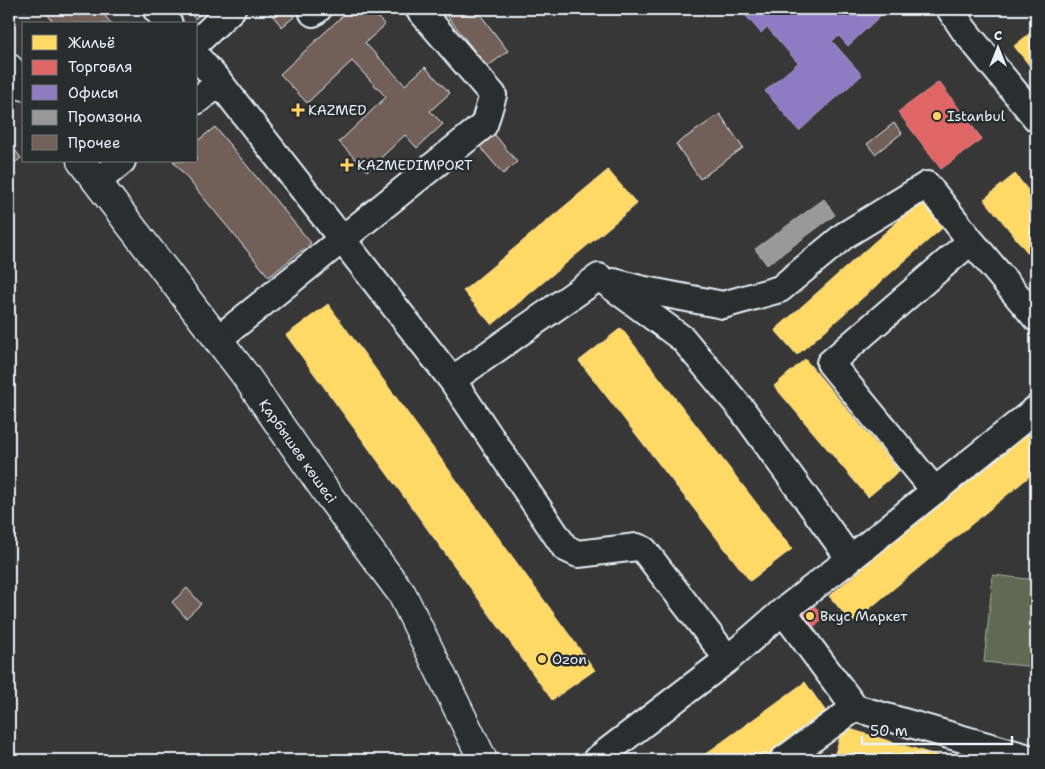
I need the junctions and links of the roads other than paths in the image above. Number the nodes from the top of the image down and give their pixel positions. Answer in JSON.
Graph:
{"nodes":[{"id":1,"x":156,"y":9,"type":"edge"},
{"id":2,"x":232,"y":9,"type":"edge"},
{"id":3,"x":419,"y":9,"type":"edge"},
{"id":4,"x":950,"y":9,"type":"edge"},
{"id":5,"x":167,"y":22,"type":"edge"},
{"id":6,"x":198,"y":41,"type":"edge"},
{"id":7,"x":198,"y":58,"type":"edge"},
{"id":8,"x":9,"y":68,"type":"edge"},
{"id":9,"x":220,"y":83,"type":"junction"},
{"id":10,"x":22,"y":84,"type":"edge"},
{"id":11,"x":198,"y":100,"type":"edge"},
{"id":12,"x":1036,"y":118,"type":"edge"},
{"id":13,"x":119,"y":162,"type":"edge"},
{"id":14,"x":89,"y":172,"type":"edge"},
{"id":15,"x":341,"y":239,"type":"junction"},
{"id":16,"x":971,"y":241,"type":"junction"},
{"id":17,"x":599,"y":277,"type":"junction"},
{"id":18,"x":1036,"y":318,"type":"edge"},
{"id":19,"x":217,"y":340,"type":"junction"},
{"id":20,"x":452,"y":380,"type":"junction"},
{"id":21,"x":1036,"y":409,"type":"edge"},
{"id":22,"x":935,"y":491,"type":"junction"},
{"id":23,"x":850,"y":559,"type":"junction"},
{"id":24,"x":784,"y":611,"type":"junction"},
{"id":25,"x":728,"y":660,"type":"junction"},
{"id":26,"x":855,"y":708,"type":"junction"},
{"id":27,"x":612,"y":755,"type":"edge"},
{"id":28,"x":483,"y":760,"type":"edge"},
{"id":29,"x":783,"y":760,"type":"edge"},
{"id":30,"x":1036,"y":760,"type":"edge"}],
"edges":[{"from":1,"to":5,"type":"street"},
{"from":2,"to":6,"type":"street"},
{"from":3,"to":15,"type":"street"},
{"from":4,"to":12,"type":"street"},
{"from":7,"to":9,"type":"street"},
{"from":8,"to":10,"type":"main road"},
{"from":9,"to":11,"type":"street"},
{"from":9,"to":15,"type":"street"},
{"from":13,"to":14,"type":"street"},
{"from":14,"to":19,"type":"main road","name":"Қарбышев көшесі"},
{"from":15,"to":19,"type":"street"},
{"from":15,"to":20,"type":"street"},
{"from":16,"to":17,"type":"street"},
{"from":16,"to":18,"type":"street"},
{"from":16,"to":22,"type":"street"},
{"from":17,"to":20,"type":"street"},
{"from":17,"to":23,"type":"street"},
{"from":19,"to":28,"type":"main road","name":"Қарбышев көшесі"},
{"from":20,"to":25,"type":"street"},
{"from":21,"to":22,"type":"street"},
{"from":22,"to":23,"type":"street"},
{"from":23,"to":24,"type":"street"},
{"from":24,"to":25,"type":"street"},
{"from":24,"to":26,"type":"street"},
{"from":25,"to":27,"type":"street"},
{"from":26,"to":29,"type":"street"},
{"from":26,"to":30,"type":"street"}]}
